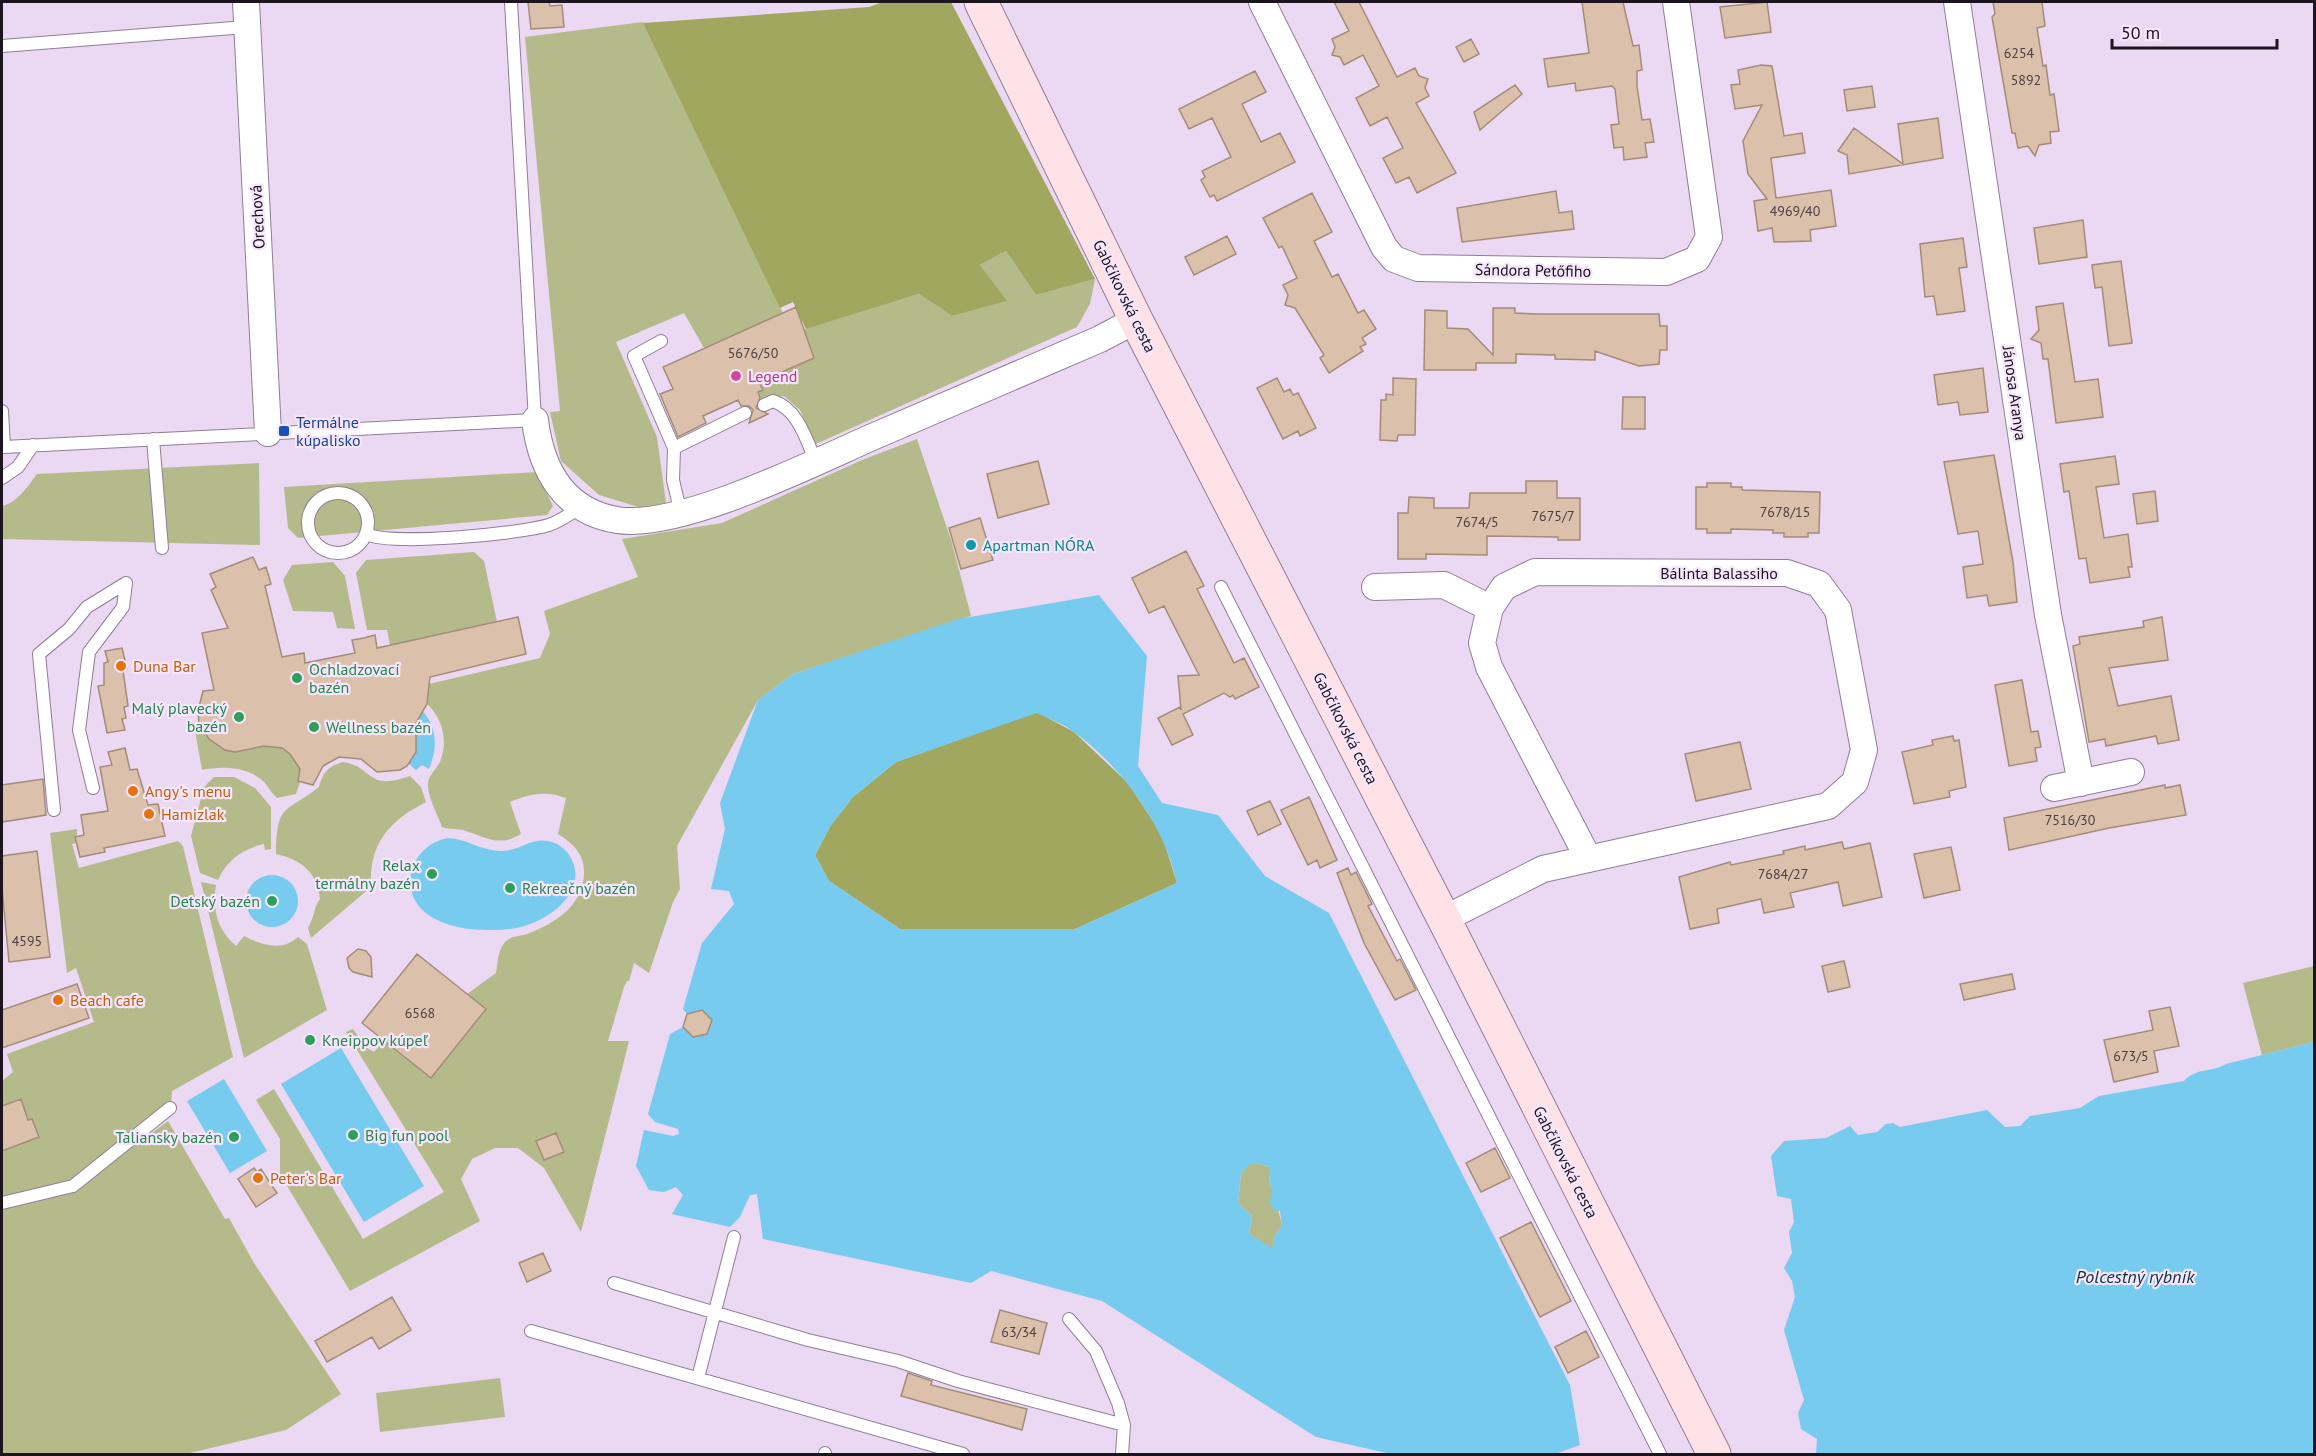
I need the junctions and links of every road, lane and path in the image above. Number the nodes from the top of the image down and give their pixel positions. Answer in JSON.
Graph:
{"nodes":[{"id":1,"x":511,"y":2,"type":"edge"},
{"id":2,"x":981,"y":2,"type":"edge"},
{"id":3,"x":1262,"y":2,"type":"edge"},
{"id":4,"x":1676,"y":2,"type":"edge"},
{"id":5,"x":1957,"y":2,"type":"edge"},
{"id":6,"x":246,"y":14,"type":"edge"},
{"id":7,"x":2,"y":46,"type":"edge"},
{"id":8,"x":1136,"y":320,"type":"junction"},
{"id":9,"x":661,"y":341,"type":"dead end"},
{"id":10,"x":764,"y":405,"type":"dead end"},
{"id":11,"x":2,"y":411,"type":"edge"},
{"id":12,"x":745,"y":413,"type":"dead end"},
{"id":13,"x":535,"y":420,"type":"junction"},
{"id":14,"x":268,"y":433,"type":"junction"},
{"id":15,"x":153,"y":439,"type":"junction"},
{"id":16,"x":33,"y":445,"type":"junction"},
{"id":17,"x":674,"y":448,"type":"junction"},
{"id":18,"x":816,"y":462,"type":"junction"},
{"id":19,"x":2,"y":478,"type":"edge"},
{"id":20,"x":581,"y":507,"type":"junction"},
{"id":21,"x":681,"y":514,"type":"junction"},
{"id":22,"x":366,"y":534,"type":"junction"},
{"id":23,"x":162,"y":548,"type":"dead end"},
{"id":24,"x":1221,"y":587,"type":"dead end"},
{"id":25,"x":1375,"y":587,"type":"dead end"},
{"id":26,"x":1490,"y":608,"type":"junction"},
{"id":27,"x":2131,"y":772,"type":"dead end"},
{"id":28,"x":2081,"y":783,"type":"junction"},
{"id":29,"x":93,"y":788,"type":"dead end"},
{"id":30,"x":2054,"y":789,"type":"dead end"},
{"id":31,"x":54,"y":810,"type":"dead end"},
{"id":32,"x":1588,"y":858,"type":"junction"},
{"id":33,"x":1444,"y":918,"type":"junction"},
{"id":34,"x":170,"y":1108,"type":"dead end"},
{"id":35,"x":2,"y":1203,"type":"edge"},
{"id":36,"x":734,"y":1237,"type":"dead end"},
{"id":37,"x":614,"y":1283,"type":"dead end"},
{"id":38,"x":715,"y":1312,"type":"junction"},
{"id":39,"x":1069,"y":1319,"type":"dead end"},
{"id":40,"x":531,"y":1331,"type":"dead end"},
{"id":41,"x":698,"y":1378,"type":"junction"},
{"id":42,"x":1124,"y":1425,"type":"junction"},
{"id":43,"x":963,"y":1455,"type":"edge"},
{"id":44,"x":1122,"y":1455,"type":"edge"},
{"id":45,"x":1660,"y":1455,"type":"edge"},
{"id":46,"x":1714,"y":1455,"type":"edge"}],
"edges":[{"from":1,"to":13,"type":"lane"},
{"from":2,"to":8,"type":"main road","name":"Gabčíkovská cesta"},
{"from":3,"to":4,"type":"street","name":"Sándora Petőfiho"},
{"from":5,"to":28,"type":"street","name":"Jánosa Aranya"},
{"from":6,"to":7,"type":"lane"},
{"from":6,"to":14,"type":"street","name":"Orechová"},
{"from":8,"to":18,"type":"street"},
{"from":8,"to":33,"type":"main road","name":"Gabčíkovská cesta"},
{"from":9,"to":17,"type":"lane"},
{"from":10,"to":18,"type":"lane"},
{"from":11,"to":16,"type":"lane"},
{"from":12,"to":17,"type":"lane"},
{"from":13,"to":14,"type":"lane"},
{"from":13,"to":20,"type":"street"},
{"from":14,"to":15,"type":"lane"},
{"from":15,"to":16,"type":"lane"},
{"from":15,"to":23,"type":"lane"},
{"from":16,"to":19,"type":"lane"},
{"from":17,"to":21,"type":"lane"},
{"from":18,"to":21,"type":"street"},
{"from":20,"to":21,"type":"street"},
{"from":20,"to":22,"type":"lane"},
{"from":22,"to":22,"type":"lane"},
{"from":24,"to":45,"type":"lane"},
{"from":25,"to":26,"type":"street"},
{"from":26,"to":32,"type":"street","name":"Bálinta Balassiho"},
{"from":26,"to":32,"type":"street","name":"Bálinta Balassiho"},
{"from":27,"to":28,"type":"street"},
{"from":28,"to":30,"type":"street"},
{"from":29,"to":31,"type":"lane"},
{"from":32,"to":33,"type":"street","name":"Bálinta Balassiho"},
{"from":33,"to":46,"type":"main road","name":"Gabčíkovská cesta"},
{"from":34,"to":35,"type":"lane"},
{"from":36,"to":38,"type":"lane"},
{"from":37,"to":38,"type":"lane"},
{"from":38,"to":41,"type":"lane"},
{"from":38,"to":42,"type":"lane"},
{"from":39,"to":42,"type":"lane"},
{"from":40,"to":41,"type":"lane"},
{"from":41,"to":43,"type":"lane"},
{"from":42,"to":44,"type":"lane"}]}
